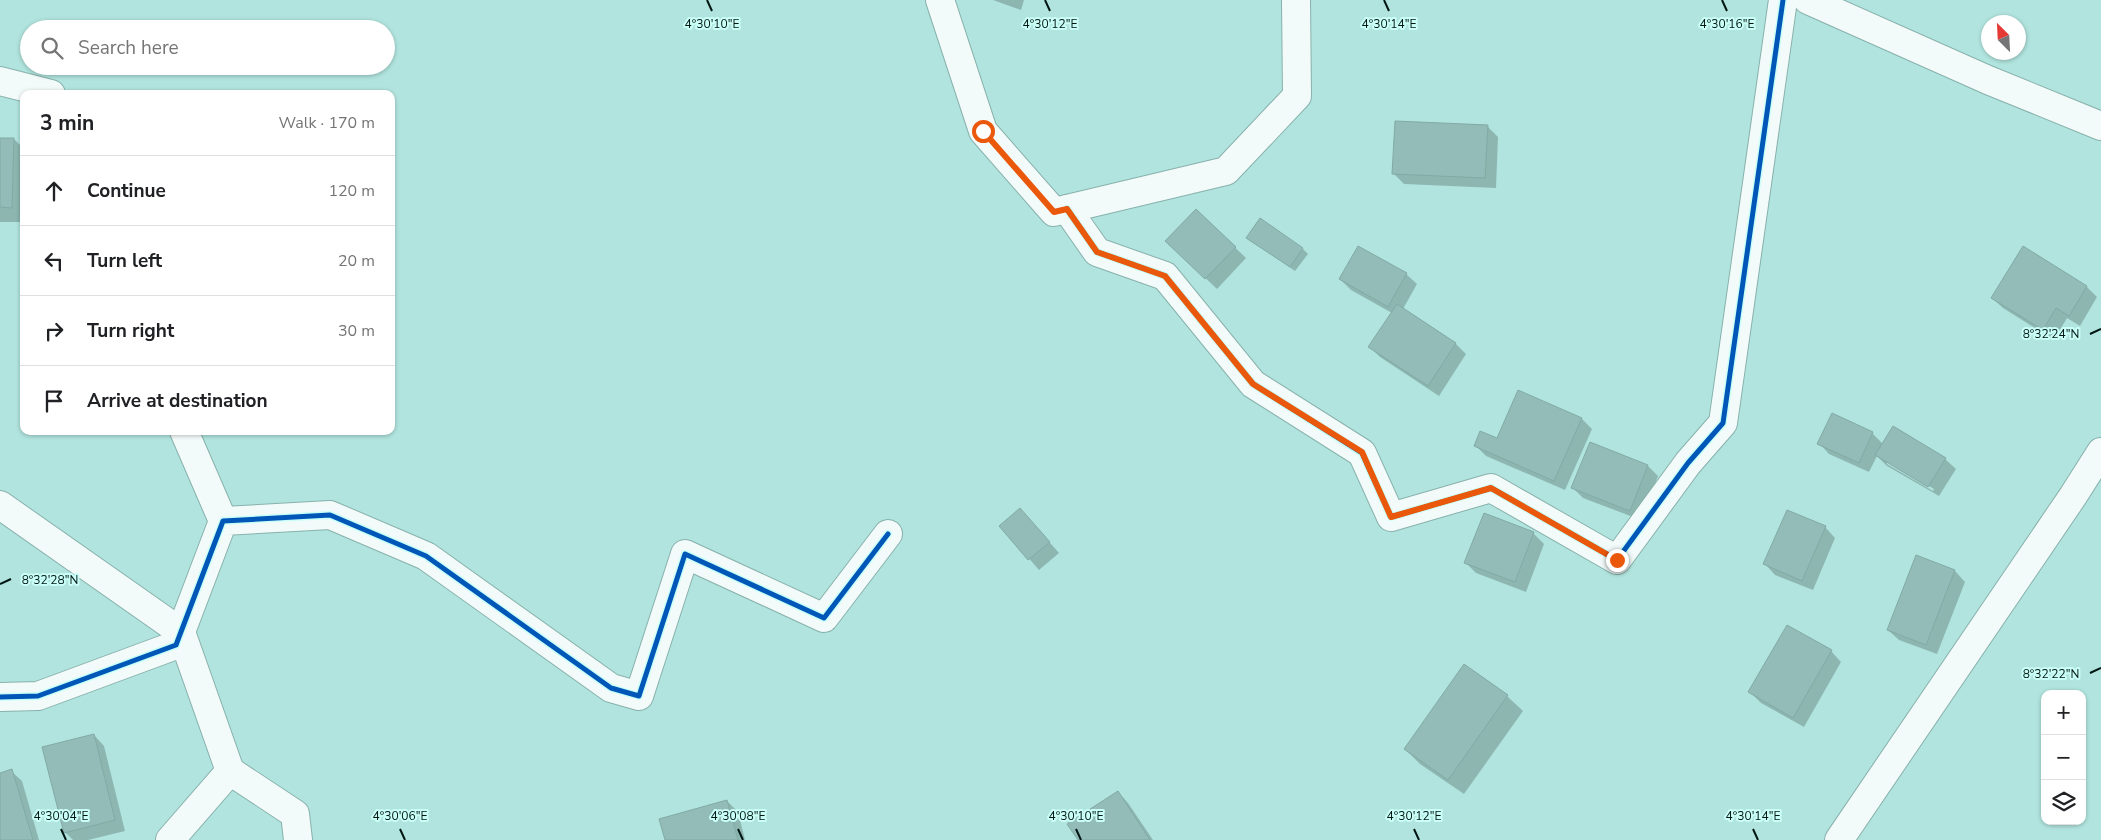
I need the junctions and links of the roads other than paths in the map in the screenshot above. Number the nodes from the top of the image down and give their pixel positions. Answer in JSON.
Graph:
{"nodes":[{"id":1,"x":940,"y":0,"type":"edge"},
{"id":2,"x":1296,"y":0,"type":"edge"},
{"id":3,"x":1783,"y":0,"type":"edge"},
{"id":4,"x":1808,"y":0,"type":"edge"},
{"id":5,"x":0,"y":80,"type":"edge"},
{"id":6,"x":36,"y":90,"type":"edge"},
{"id":7,"x":2101,"y":126,"type":"edge"},
{"id":8,"x":1067,"y":209,"type":"junction"},
{"id":9,"x":186,"y":435,"type":"edge"},
{"id":10,"x":2101,"y":452,"type":"edge"},
{"id":11,"x":0,"y":505,"type":"edge"},
{"id":12,"x":223,"y":521,"type":"junction"},
{"id":13,"x":888,"y":534,"type":"dead end"},
{"id":14,"x":181,"y":632,"type":"junction"},
{"id":15,"x":0,"y":697,"type":"edge"},
{"id":16,"x":230,"y":771,"type":"junction"},
{"id":17,"x":170,"y":840,"type":"edge"},
{"id":18,"x":298,"y":840,"type":"edge"},
{"id":19,"x":1839,"y":840,"type":"edge"}],
"edges":[{"from":1,"to":8,"type":"street"},
{"from":2,"to":8,"type":"street"},
{"from":3,"to":8,"type":"street"},
{"from":4,"to":7,"type":"street"},
{"from":5,"to":6,"type":"street"},
{"from":9,"to":12,"type":"street"},
{"from":10,"to":19,"type":"street"},
{"from":11,"to":14,"type":"street"},
{"from":12,"to":13,"type":"street"},
{"from":12,"to":14,"type":"street"},
{"from":14,"to":15,"type":"street"},
{"from":14,"to":16,"type":"street"},
{"from":16,"to":17,"type":"street"},
{"from":16,"to":18,"type":"street"}]}
